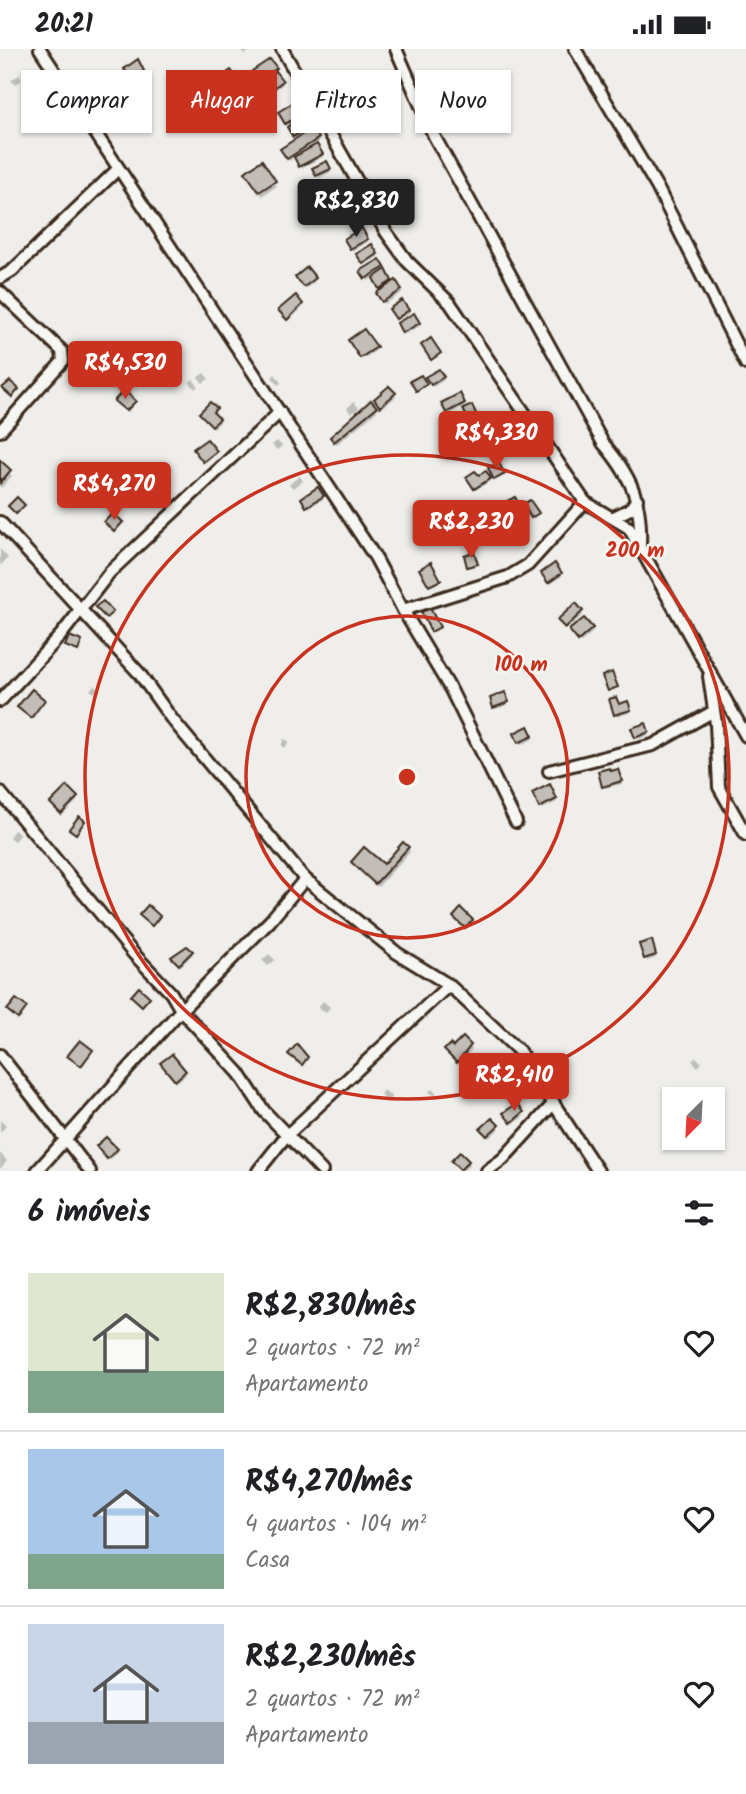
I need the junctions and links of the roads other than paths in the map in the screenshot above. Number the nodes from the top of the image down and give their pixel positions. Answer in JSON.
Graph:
{"nodes":[{"id":1,"x":40,"y":49,"type":"edge"},
{"id":2,"x":282,"y":49,"type":"edge"},
{"id":3,"x":396,"y":49,"type":"edge"},
{"id":4,"x":575,"y":49,"type":"edge"},
{"id":5,"x":118,"y":169,"type":"junction"},
{"id":6,"x":0,"y":278,"type":"edge"},
{"id":7,"x":0,"y":292,"type":"edge"},
{"id":8,"x":746,"y":364,"type":"edge"},
{"id":9,"x":280,"y":412,"type":"junction"},
{"id":10,"x":0,"y":431,"type":"edge"},
{"id":11,"x":637,"y":499,"type":"junction"},
{"id":12,"x":585,"y":502,"type":"junction"},
{"id":13,"x":614,"y":517,"type":"junction"},
{"id":14,"x":0,"y":522,"type":"edge"},
{"id":15,"x":640,"y":545,"type":"junction"},
{"id":16,"x":81,"y":607,"type":"junction"},
{"id":17,"x":403,"y":610,"type":"junction"},
{"id":18,"x":708,"y":670,"type":"junction"},
{"id":19,"x":0,"y":701,"type":"edge"},
{"id":20,"x":714,"y":711,"type":"junction"},
{"id":21,"x":746,"y":736,"type":"edge"},
{"id":22,"x":549,"y":771,"type":"dead end"},
{"id":23,"x":0,"y":792,"type":"edge"},
{"id":24,"x":516,"y":822,"type":"dead end"},
{"id":25,"x":746,"y":835,"type":"edge"},
{"id":26,"x":305,"y":879,"type":"junction"},
{"id":27,"x":449,"y":985,"type":"junction"},
{"id":28,"x":181,"y":1010,"type":"junction"},
{"id":29,"x":0,"y":1055,"type":"edge"},
{"id":30,"x":554,"y":1103,"type":"junction"},
{"id":31,"x":286,"y":1136,"type":"junction"},
{"id":32,"x":65,"y":1141,"type":"junction"},
{"id":33,"x":37,"y":1171,"type":"edge"},
{"id":34,"x":90,"y":1171,"type":"edge"},
{"id":35,"x":258,"y":1171,"type":"edge"},
{"id":36,"x":322,"y":1171,"type":"edge"},
{"id":37,"x":487,"y":1171,"type":"edge"},
{"id":38,"x":598,"y":1171,"type":"edge"}],
"edges":[{"from":1,"to":5,"type":"street"},
{"from":2,"to":12,"type":"street"},
{"from":3,"to":11,"type":"street"},
{"from":4,"to":8,"type":"street"},
{"from":5,"to":6,"type":"street"},
{"from":5,"to":9,"type":"street"},
{"from":7,"to":10,"type":"street"},
{"from":9,"to":16,"type":"street"},
{"from":9,"to":17,"type":"street"},
{"from":11,"to":13,"type":"street"},
{"from":11,"to":15,"type":"street"},
{"from":12,"to":13,"type":"street"},
{"from":12,"to":17,"type":"street"},
{"from":13,"to":15,"type":"street"},
{"from":14,"to":16,"type":"street"},
{"from":15,"to":18,"type":"street"},
{"from":16,"to":19,"type":"street"},
{"from":16,"to":26,"type":"street"},
{"from":17,"to":24,"type":"street"},
{"from":18,"to":20,"type":"street"},
{"from":18,"to":21,"type":"street"},
{"from":20,"to":22,"type":"street"},
{"from":20,"to":25,"type":"street"},
{"from":23,"to":28,"type":"street"},
{"from":26,"to":27,"type":"street"},
{"from":26,"to":28,"type":"street"},
{"from":27,"to":30,"type":"street"},
{"from":27,"to":31,"type":"street"},
{"from":28,"to":31,"type":"street"},
{"from":28,"to":32,"type":"street"},
{"from":29,"to":32,"type":"street"},
{"from":30,"to":37,"type":"street"},
{"from":30,"to":38,"type":"street"},
{"from":31,"to":35,"type":"street"},
{"from":31,"to":36,"type":"street"},
{"from":32,"to":33,"type":"street"},
{"from":32,"to":34,"type":"street"}]}
